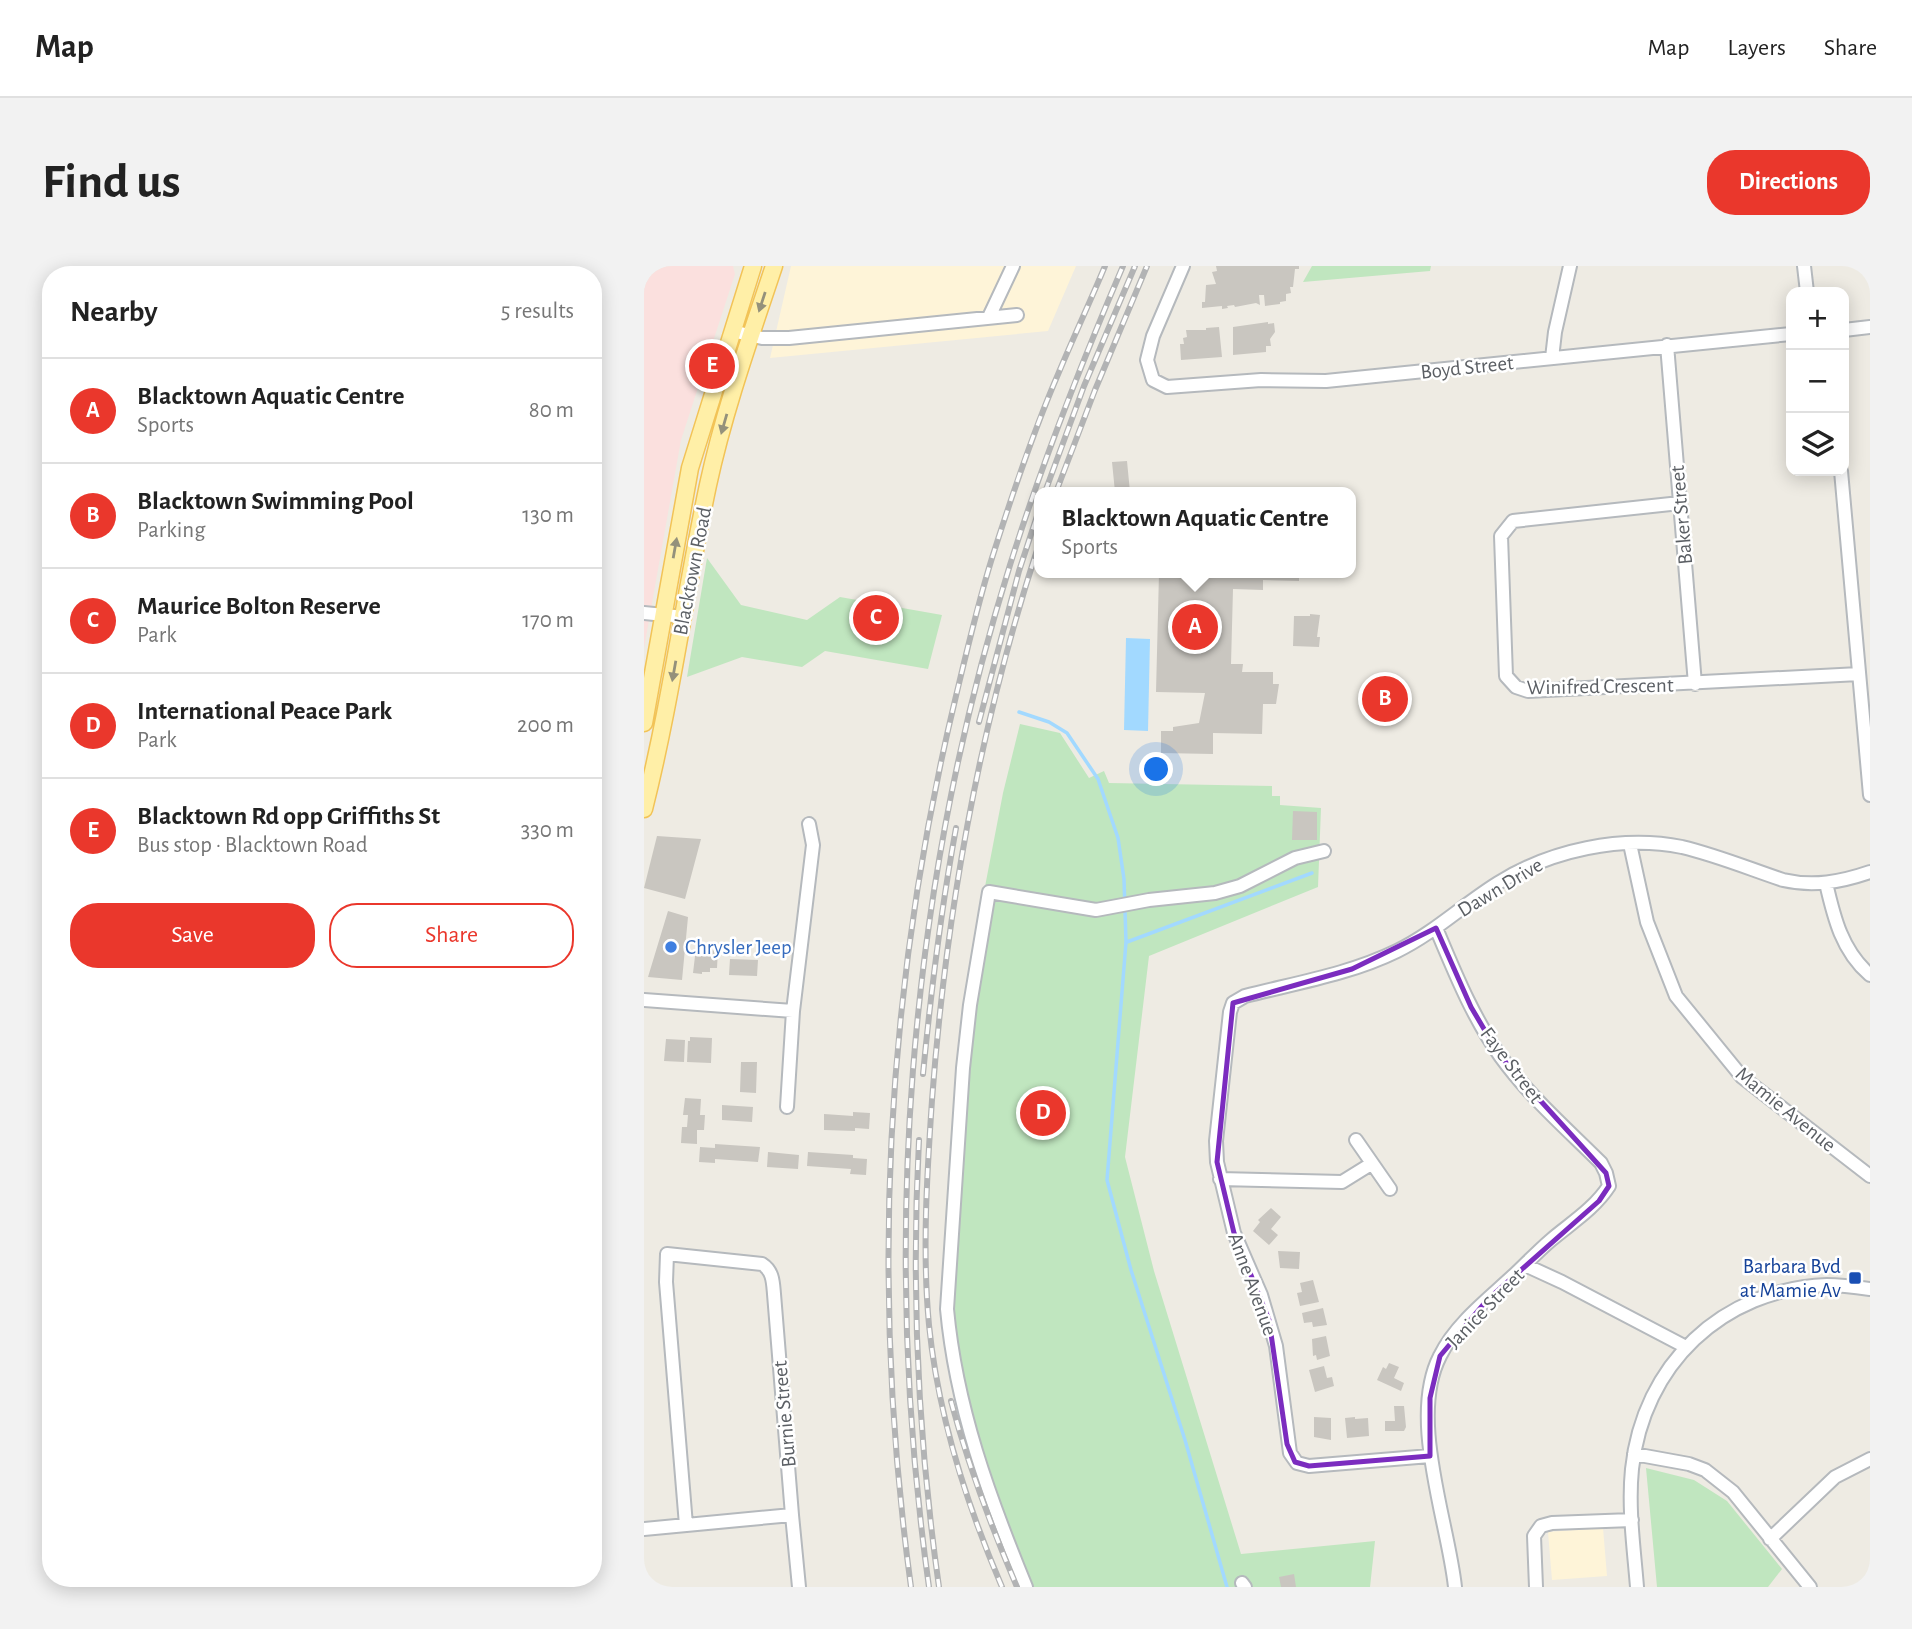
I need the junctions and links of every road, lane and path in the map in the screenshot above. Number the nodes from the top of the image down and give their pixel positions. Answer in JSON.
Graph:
{"nodes":[{"id":1,"x":753,"y":266,"type":"edge"},
{"id":2,"x":774,"y":266,"type":"edge"},
{"id":3,"x":1013,"y":266,"type":"edge"},
{"id":4,"x":1183,"y":266,"type":"edge"},
{"id":5,"x":1570,"y":266,"type":"edge"},
{"id":6,"x":1804,"y":266,"type":"edge"},
{"id":7,"x":1806,"y":287,"type":"edge"},
{"id":8,"x":1017,"y":315,"type":"dead end"},
{"id":9,"x":989,"y":317,"type":"junction"},
{"id":10,"x":1870,"y":327,"type":"edge"},
{"id":11,"x":1849,"y":329,"type":"edge"},
{"id":12,"x":732,"y":331,"type":"junction"},
{"id":13,"x":1786,"y":334,"type":"edge"},
{"id":14,"x":752,"y":336,"type":"junction"},
{"id":15,"x":1667,"y":345,"type":"junction"},
{"id":16,"x":1552,"y":358,"type":"junction"},
{"id":17,"x":1841,"y":476,"type":"edge"},
{"id":18,"x":1680,"y":503,"type":"junction"},
{"id":19,"x":644,"y":613,"type":"edge"},
{"id":20,"x":663,"y":615,"type":"junction"},
{"id":21,"x":684,"y":617,"type":"junction"},
{"id":22,"x":1858,"y":674,"type":"junction"},
{"id":23,"x":1695,"y":684,"type":"junction"},
{"id":24,"x":644,"y":723,"type":"edge"},
{"id":25,"x":1870,"y":795,"type":"edge"},
{"id":26,"x":644,"y":809,"type":"edge"},
{"id":27,"x":809,"y":824,"type":"dead end"},
{"id":28,"x":1630,"y":844,"type":"junction"},
{"id":29,"x":1324,"y":851,"type":"dead end"},
{"id":30,"x":1870,"y":872,"type":"edge"},
{"id":31,"x":1826,"y":883,"type":"junction"},
{"id":32,"x":1436,"y":928,"type":"junction"},
{"id":33,"x":1870,"y":975,"type":"edge"},
{"id":34,"x":644,"y":1000,"type":"edge"},
{"id":35,"x":793,"y":1011,"type":"junction"},
{"id":36,"x":1230,"y":1012,"type":"joint"},
{"id":37,"x":787,"y":1107,"type":"dead end"},
{"id":38,"x":1356,"y":1140,"type":"dead end"},
{"id":39,"x":1371,"y":1164,"type":"junction"},
{"id":40,"x":1870,"y":1176,"type":"edge"},
{"id":41,"x":1220,"y":1179,"type":"junction"},
{"id":42,"x":1609,"y":1186,"type":"joint"},
{"id":43,"x":1390,"y":1189,"type":"dead end"},
{"id":44,"x":1525,"y":1265,"type":"junction"},
{"id":45,"x":1870,"y":1289,"type":"edge"},
{"id":46,"x":1686,"y":1347,"type":"junction"},
{"id":47,"x":1634,"y":1454,"type":"junction"},
{"id":48,"x":1430,"y":1456,"type":"junction"},
{"id":49,"x":1870,"y":1459,"type":"edge"},
{"id":50,"x":792,"y":1515,"type":"junction"},
{"id":51,"x":1632,"y":1520,"type":"junction"},
{"id":52,"x":686,"y":1525,"type":"junction"},
{"id":53,"x":644,"y":1529,"type":"edge"},
{"id":54,"x":1770,"y":1539,"type":"junction"},
{"id":55,"x":799,"y":1587,"type":"edge"},
{"id":56,"x":1026,"y":1587,"type":"edge"},
{"id":57,"x":1455,"y":1587,"type":"edge"},
{"id":58,"x":1536,"y":1587,"type":"edge"},
{"id":59,"x":1637,"y":1587,"type":"edge"},
{"id":60,"x":1810,"y":1587,"type":"edge"}],
"edges":[{"from":1,"to":12,"type":"main road","name":"Blacktown Road"},
{"from":2,"to":14,"type":"main road","name":"Blacktown Road","one_way":true},
{"from":3,"to":9,"type":"street"},
{"from":4,"to":16,"type":"street","name":"Boyd Street"},
{"from":5,"to":16,"type":"street"},
{"from":6,"to":7,"type":"street"},
{"from":8,"to":9,"type":"street"},
{"from":9,"to":14,"type":"street"},
{"from":10,"to":11,"type":"street"},
{"from":12,"to":14,"type":"street"},
{"from":20,"to":12,"type":"main road","name":"Blacktown Road","one_way":true},
{"from":13,"to":15,"type":"street","name":"Boyd Street"},
{"from":14,"to":21,"type":"main road","name":"Blacktown Road","one_way":true},
{"from":15,"to":16,"type":"street","name":"Boyd Street"},
{"from":15,"to":18,"type":"street","name":"Baker Street"},
{"from":17,"to":22,"type":"street"},
{"from":18,"to":23,"type":"street","name":"Baker Street"},
{"from":18,"to":23,"type":"street","name":"Winifred Crescent"},
{"from":19,"to":20,"type":"street"},
{"from":20,"to":21,"type":"street"},
{"from":20,"to":24,"type":"main road","name":"Blacktown Road"},
{"from":21,"to":26,"type":"main road","name":"Blacktown Road","one_way":true},
{"from":22,"to":23,"type":"street","name":"Winifred Crescent"},
{"from":22,"to":25,"type":"street"},
{"from":27,"to":35,"type":"street"},
{"from":28,"to":31,"type":"street","name":"Dawn Drive"},
{"from":28,"to":32,"type":"street","name":"Dawn Drive"},
{"from":28,"to":40,"type":"street","name":"Mamie Avenue"},
{"from":29,"to":56,"type":"street"},
{"from":30,"to":31,"type":"street","name":"Dawn Drive"},
{"from":31,"to":33,"type":"street"},
{"from":32,"to":36,"type":"street","name":"Dawn Drive"},
{"from":32,"to":42,"type":"street","name":"Faye Street"},
{"from":34,"to":35,"type":"street"},
{"from":35,"to":37,"type":"street"},
{"from":36,"to":41,"type":"street","name":"Anne Avenue"},
{"from":38,"to":39,"type":"street"},
{"from":39,"to":41,"type":"street"},
{"from":39,"to":43,"type":"street"},
{"from":41,"to":48,"type":"street","name":"Anne Avenue"},
{"from":42,"to":44,"type":"street","name":"Janice Street"},
{"from":44,"to":46,"type":"street"},
{"from":44,"to":48,"type":"street","name":"Janice Street"},
{"from":45,"to":46,"type":"street"},
{"from":46,"to":47,"type":"street"},
{"from":47,"to":51,"type":"street"},
{"from":47,"to":54,"type":"street"},
{"from":48,"to":57,"type":"street","name":"Janice Street"},
{"from":49,"to":54,"type":"street"},
{"from":50,"to":52,"type":"street"},
{"from":50,"to":52,"type":"street","name":"Burnie Street"},
{"from":50,"to":55,"type":"street"},
{"from":51,"to":58,"type":"street"},
{"from":51,"to":59,"type":"street"},
{"from":52,"to":53,"type":"street"},
{"from":54,"to":60,"type":"street"}]}
